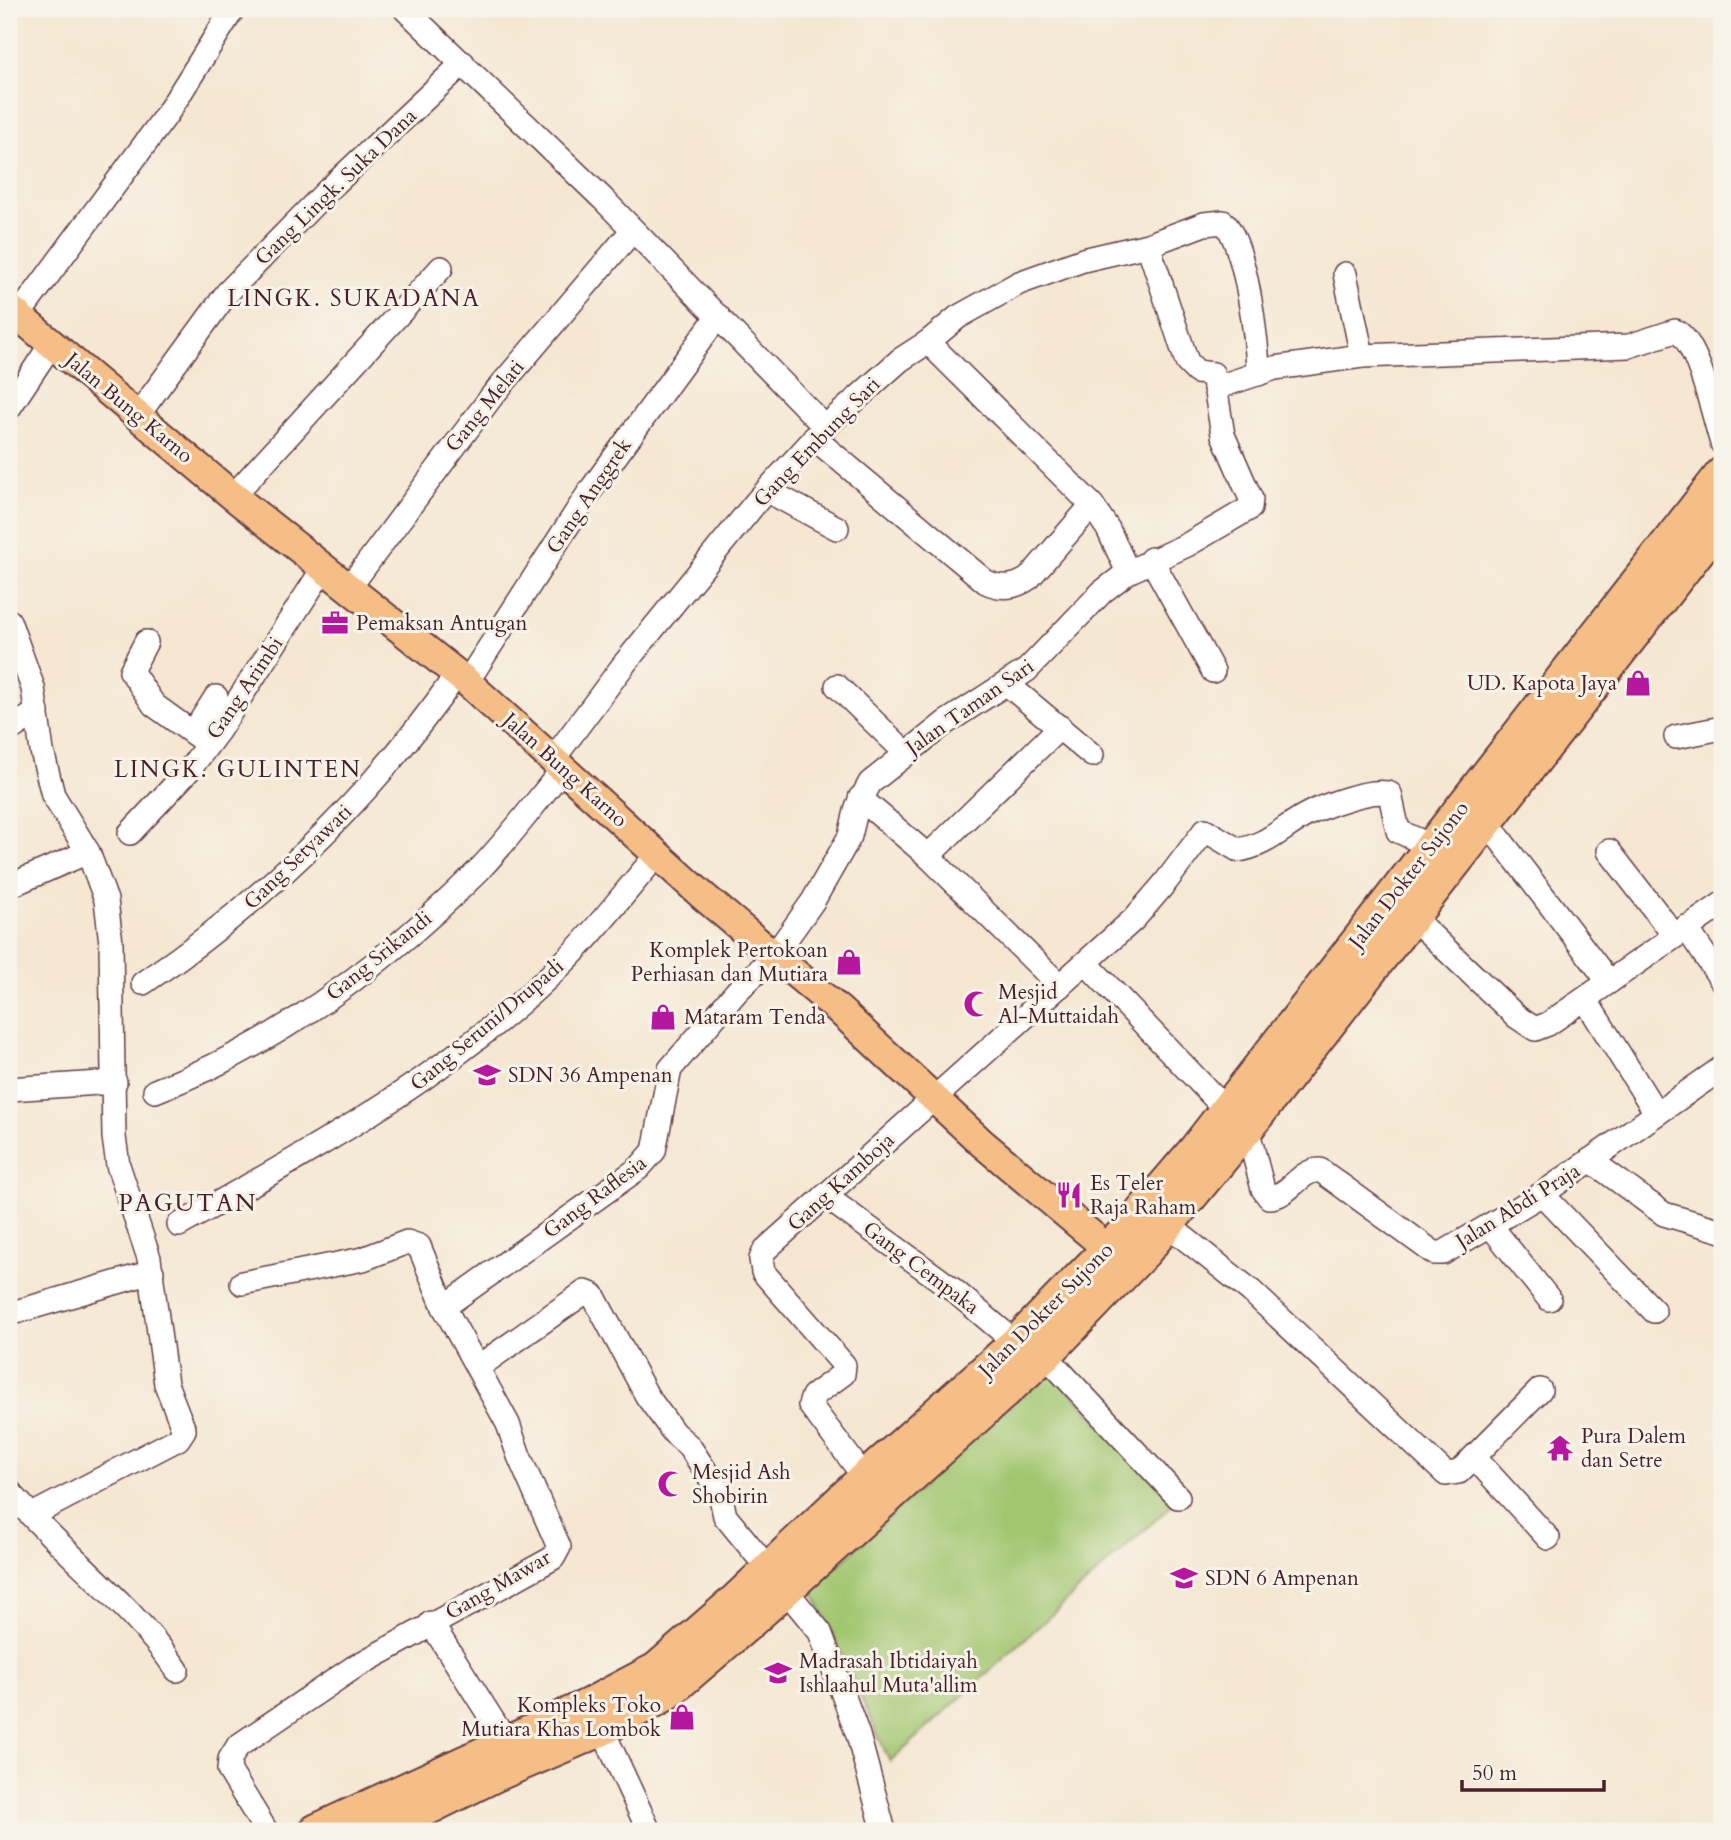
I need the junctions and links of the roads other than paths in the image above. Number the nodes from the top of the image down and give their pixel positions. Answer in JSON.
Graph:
{"nodes":[{"id":1,"x":233,"y":9,"type":"edge"},
{"id":2,"x":405,"y":9,"type":"edge"},
{"id":3,"x":463,"y":63,"type":"junction"},
{"id":4,"x":632,"y":231,"type":"junction"},
{"id":5,"x":1148,"y":245,"type":"junction"},
{"id":6,"x":441,"y":268,"type":"dead end"},
{"id":7,"x":1345,"y":274,"type":"dead end"},
{"id":8,"x":13,"y":312,"type":"edge"},
{"id":9,"x":718,"y":316,"type":"junction"},
{"id":10,"x":928,"y":342,"type":"junction"},
{"id":11,"x":52,"y":343,"type":"junction"},
{"id":12,"x":1362,"y":356,"type":"junction"},
{"id":13,"x":1258,"y":374,"type":"junction"},
{"id":14,"x":1215,"y":388,"type":"junction"},
{"id":15,"x":9,"y":408,"type":"edge"},
{"id":16,"x":138,"y":415,"type":"junction"},
{"id":17,"x":820,"y":432,"type":"junction"},
{"id":18,"x":1722,"y":443,"type":"edge"},
{"id":19,"x":1722,"y":474,"type":"edge"},
{"id":20,"x":233,"y":496,"type":"junction"},
{"id":21,"x":778,"y":496,"type":"junction"},
{"id":22,"x":1092,"y":505,"type":"junction"},
{"id":23,"x":1722,"y":520,"type":"edge"},
{"id":24,"x":837,"y":528,"type":"dead end"},
{"id":25,"x":1151,"y":559,"type":"junction"},
{"id":26,"x":323,"y":569,"type":"junction"},
{"id":27,"x":1128,"y":572,"type":"junction"},
{"id":28,"x":348,"y":589,"type":"junction"},
{"id":29,"x":9,"y":621,"type":"edge"},
{"id":30,"x":146,"y":642,"type":"dead end"},
{"id":31,"x":1213,"y":671,"type":"dead end"},
{"id":32,"x":462,"y":678,"type":"junction"},
{"id":33,"x":1007,"y":684,"type":"junction"},
{"id":34,"x":837,"y":686,"type":"dead end"},
{"id":35,"x":216,"y":697,"type":"dead end"},
{"id":36,"x":37,"y":712,"type":"junction"},
{"id":37,"x":1060,"y":727,"type":"junction"},
{"id":38,"x":1722,"y":729,"type":"edge"},
{"id":39,"x":9,"y":730,"type":"edge"},
{"id":40,"x":1676,"y":737,"type":"dead end"},
{"id":41,"x":200,"y":738,"type":"junction"},
{"id":42,"x":906,"y":753,"type":"junction"},
{"id":43,"x":1092,"y":755,"type":"dead end"},
{"id":44,"x":559,"y":763,"type":"junction"},
{"id":45,"x":860,"y":798,"type":"junction"},
{"id":46,"x":1486,"y":821,"type":"junction"},
{"id":47,"x":130,"y":833,"type":"dead end"},
{"id":48,"x":1431,"y":846,"type":"junction"},
{"id":49,"x":1609,"y":850,"type":"dead end"},
{"id":50,"x":88,"y":852,"type":"junction"},
{"id":51,"x":658,"y":854,"type":"junction"},
{"id":52,"x":928,"y":856,"type":"junction"},
{"id":53,"x":9,"y":886,"type":"edge"},
{"id":54,"x":1722,"y":904,"type":"edge"},
{"id":55,"x":1412,"y":917,"type":"junction"},
{"id":56,"x":1680,"y":931,"type":"junction"},
{"id":57,"x":774,"y":956,"type":"junction"},
{"id":58,"x":1086,"y":963,"type":"junction"},
{"id":59,"x":1353,"y":968,"type":"junction"},
{"id":60,"x":1722,"y":981,"type":"edge"},
{"id":61,"x":1609,"y":982,"type":"junction"},
{"id":62,"x":143,"y":983,"type":"dead end"},
{"id":63,"x":1060,"y":986,"type":"junction"},
{"id":64,"x":1585,"y":999,"type":"junction"},
{"id":65,"x":1722,"y":1068,"type":"edge"},
{"id":66,"x":115,"y":1082,"type":"junction"},
{"id":67,"x":9,"y":1089,"type":"edge"},
{"id":68,"x":155,"y":1091,"type":"dead end"},
{"id":69,"x":935,"y":1100,"type":"junction"},
{"id":70,"x":1656,"y":1113,"type":"junction"},
{"id":71,"x":1237,"y":1119,"type":"junction"},
{"id":72,"x":1590,"y":1160,"type":"junction"},
{"id":73,"x":1542,"y":1194,"type":"junction"},
{"id":74,"x":825,"y":1196,"type":"junction"},
{"id":75,"x":1168,"y":1224,"type":"junction"},
{"id":76,"x":180,"y":1225,"type":"dead end"},
{"id":77,"x":1490,"y":1225,"type":"junction"},
{"id":78,"x":1722,"y":1231,"type":"edge"},
{"id":79,"x":1116,"y":1257,"type":"junction"},
{"id":80,"x":152,"y":1272,"type":"junction"},
{"id":81,"x":242,"y":1283,"type":"dead end"},
{"id":82,"x":1549,"y":1298,"type":"dead end"},
{"id":83,"x":444,"y":1307,"type":"junction"},
{"id":84,"x":1654,"y":1311,"type":"dead end"},
{"id":85,"x":9,"y":1314,"type":"edge"},
{"id":86,"x":1030,"y":1349,"type":"junction"},
{"id":87,"x":478,"y":1367,"type":"junction"},
{"id":88,"x":1540,"y":1390,"type":"dead end"},
{"id":89,"x":1474,"y":1457,"type":"junction"},
{"id":90,"x":865,"y":1478,"type":"junction"},
{"id":91,"x":9,"y":1491,"type":"edge"},
{"id":92,"x":1178,"y":1497,"type":"dead end"},
{"id":93,"x":32,"y":1515,"type":"junction"},
{"id":94,"x":1548,"y":1538,"type":"dead end"},
{"id":95,"x":776,"y":1579,"type":"junction"},
{"id":96,"x":431,"y":1623,"type":"junction"},
{"id":97,"x":177,"y":1670,"type":"dead end"},
{"id":98,"x":602,"y":1729,"type":"junction"},
{"id":99,"x":507,"y":1742,"type":"junction"},
{"id":100,"x":266,"y":1831,"type":"edge"},
{"id":101,"x":317,"y":1831,"type":"edge"},
{"id":102,"x":381,"y":1831,"type":"edge"},
{"id":103,"x":649,"y":1831,"type":"edge"},
{"id":104,"x":884,"y":1831,"type":"edge"}],
"edges":[{"from":1,"to":8,"type":"street"},
{"from":2,"to":3,"type":"street"},
{"from":3,"to":4,"type":"street"},
{"from":3,"to":16,"type":"street","name":"Gang Lingk. Suka Dana"},
{"from":4,"to":9,"type":"street"},
{"from":4,"to":28,"type":"street","name":"Gang Melati"},
{"from":5,"to":10,"type":"street","name":"Gang Embung Sari"},
{"from":5,"to":13,"type":"street","name":"Gang Embung Sari"},
{"from":5,"to":14,"type":"street"},
{"from":6,"to":20,"type":"street"},
{"from":7,"to":12,"type":"street"},
{"from":8,"to":11,"type":"main road","name":"Jalan Bung Karno"},
{"from":9,"to":17,"type":"street"},
{"from":9,"to":32,"type":"street","name":"Gang Anggrek"},
{"from":10,"to":17,"type":"street","name":"Gang Embung Sari"},
{"from":10,"to":22,"type":"street"},
{"from":11,"to":15,"type":"street"},
{"from":11,"to":16,"type":"main road","name":"Jalan Bung Karno"},
{"from":12,"to":13,"type":"street"},
{"from":12,"to":18,"type":"street"},
{"from":13,"to":14,"type":"street"},
{"from":14,"to":25,"type":"street","name":"Jalan Taman Sari"},
{"from":16,"to":20,"type":"main road","name":"Jalan Bung Karno"},
{"from":17,"to":21,"type":"street","name":"Gang Embung Sari"},
{"from":17,"to":22,"type":"street"},
{"from":19,"to":48,"type":"highway","name":"Jalan Dokter Sujono"},
{"from":20,"to":26,"type":"main road","name":"Jalan Bung Karno"},
{"from":21,"to":24,"type":"street"},
{"from":21,"to":44,"type":"street","name":"Gang Embung Sari"},
{"from":22,"to":27,"type":"street"},
{"from":23,"to":46,"type":"highway"},
{"from":25,"to":27,"type":"street","name":"Jalan Taman Sari"},
{"from":25,"to":31,"type":"street"},
{"from":26,"to":28,"type":"main road","name":"Jalan Bung Karno"},
{"from":26,"to":41,"type":"street","name":"Gang Arimbi"},
{"from":27,"to":33,"type":"street","name":"Jalan Taman Sari"},
{"from":28,"to":32,"type":"main road","name":"Jalan Bung Karno"},
{"from":29,"to":36,"type":"street"},
{"from":30,"to":41,"type":"street"},
{"from":32,"to":44,"type":"main road","name":"Jalan Bung Karno"},
{"from":32,"to":62,"type":"street","name":"Gang Setyawati"},
{"from":33,"to":37,"type":"street"},
{"from":33,"to":42,"type":"street","name":"Jalan Taman Sari"},
{"from":34,"to":42,"type":"street"},
{"from":35,"to":41,"type":"street"},
{"from":36,"to":39,"type":"street"},
{"from":36,"to":50,"type":"street"},
{"from":37,"to":43,"type":"street"},
{"from":37,"to":52,"type":"street"},
{"from":38,"to":40,"type":"street"},
{"from":41,"to":47,"type":"street","name":"Gang Arimbi"},
{"from":42,"to":45,"type":"street","name":"Jalan Taman Sari"},
{"from":44,"to":51,"type":"main road","name":"Jalan Bung Karno"},
{"from":44,"to":68,"type":"street","name":"Gang Srikandi"},
{"from":45,"to":52,"type":"street"},
{"from":45,"to":57,"type":"street","name":"Jalan Taman Sari"},
{"from":46,"to":55,"type":"highway"},
{"from":46,"to":61,"type":"street"},
{"from":48,"to":58,"type":"street","name":"Gang Kamboja"},
{"from":48,"to":59,"type":"highway","name":"Jalan Dokter Sujono"},
{"from":49,"to":56,"type":"street"},
{"from":50,"to":53,"type":"street"},
{"from":50,"to":66,"type":"street"},
{"from":51,"to":57,"type":"main road","name":"Jalan Bung Karno"},
{"from":51,"to":76,"type":"street","name":"Gang Seruni/Drupadi"},
{"from":52,"to":63,"type":"street"},
{"from":54,"to":56,"type":"street"},
{"from":55,"to":59,"type":"highway"},
{"from":55,"to":64,"type":"street"},
{"from":56,"to":60,"type":"street"},
{"from":56,"to":61,"type":"street"},
{"from":57,"to":69,"type":"main road","name":"Jalan Bung Karno"},
{"from":57,"to":83,"type":"street","name":"Gang Raflesia"},
{"from":58,"to":63,"type":"street","name":"Gang Kamboja"},
{"from":58,"to":71,"type":"street"},
{"from":59,"to":71,"type":"highway","name":"Jalan Dokter Sujono"},
{"from":61,"to":64,"type":"street"},
{"from":63,"to":69,"type":"street","name":"Gang Kamboja"},
{"from":64,"to":70,"type":"street"},
{"from":65,"to":70,"type":"street","name":"Jalan Abdi Praja"},
{"from":66,"to":67,"type":"street"},
{"from":66,"to":80,"type":"street"},
{"from":69,"to":74,"type":"street","name":"Gang Kamboja"},
{"from":69,"to":79,"type":"main road","name":"Jalan Bung Karno"},
{"from":70,"to":72,"type":"street","name":"Jalan Abdi Praja"},
{"from":71,"to":75,"type":"highway"},
{"from":71,"to":77,"type":"street","name":"Jalan Abdi Praja"},
{"from":71,"to":79,"type":"highway","name":"Jalan Dokter Sujono"},
{"from":72,"to":73,"type":"street","name":"Jalan Abdi Praja"},
{"from":72,"to":78,"type":"street"},
{"from":73,"to":77,"type":"street","name":"Jalan Abdi Praja"},
{"from":73,"to":84,"type":"street"},
{"from":74,"to":86,"type":"street","name":"Gang Cempaka"},
{"from":74,"to":90,"type":"street","name":"Gang Kamboja"},
{"from":75,"to":79,"type":"highway"},
{"from":75,"to":89,"type":"street"},
{"from":77,"to":82,"type":"street"},
{"from":79,"to":86,"type":"highway","name":"Jalan Dokter Sujono"},
{"from":80,"to":85,"type":"street"},
{"from":80,"to":93,"type":"street"},
{"from":81,"to":83,"type":"street","name":"Gang Mawar"},
{"from":83,"to":87,"type":"street","name":"Gang Mawar"},
{"from":86,"to":90,"type":"highway","name":"Jalan Dokter Sujono"},
{"from":86,"to":92,"type":"street","name":"Gang Cempaka"},
{"from":86,"to":95,"type":"highway"},
{"from":87,"to":95,"type":"street"},
{"from":87,"to":96,"type":"street","name":"Gang Mawar"},
{"from":88,"to":89,"type":"street"},
{"from":89,"to":94,"type":"street"},
{"from":90,"to":95,"type":"highway","name":"Jalan Dokter Sujono"},
{"from":91,"to":93,"type":"street"},
{"from":93,"to":97,"type":"street"},
{"from":95,"to":98,"type":"highway"},
{"from":95,"to":99,"type":"highway","name":"Jalan Dokter Sujono"},
{"from":95,"to":104,"type":"street"},
{"from":96,"to":99,"type":"street"},
{"from":96,"to":100,"type":"street","name":"Gang Mawar"},
{"from":98,"to":102,"type":"highway"},
{"from":98,"to":103,"type":"street"},
{"from":99,"to":101,"type":"highway","name":"Jalan Dokter Sujono"}]}
